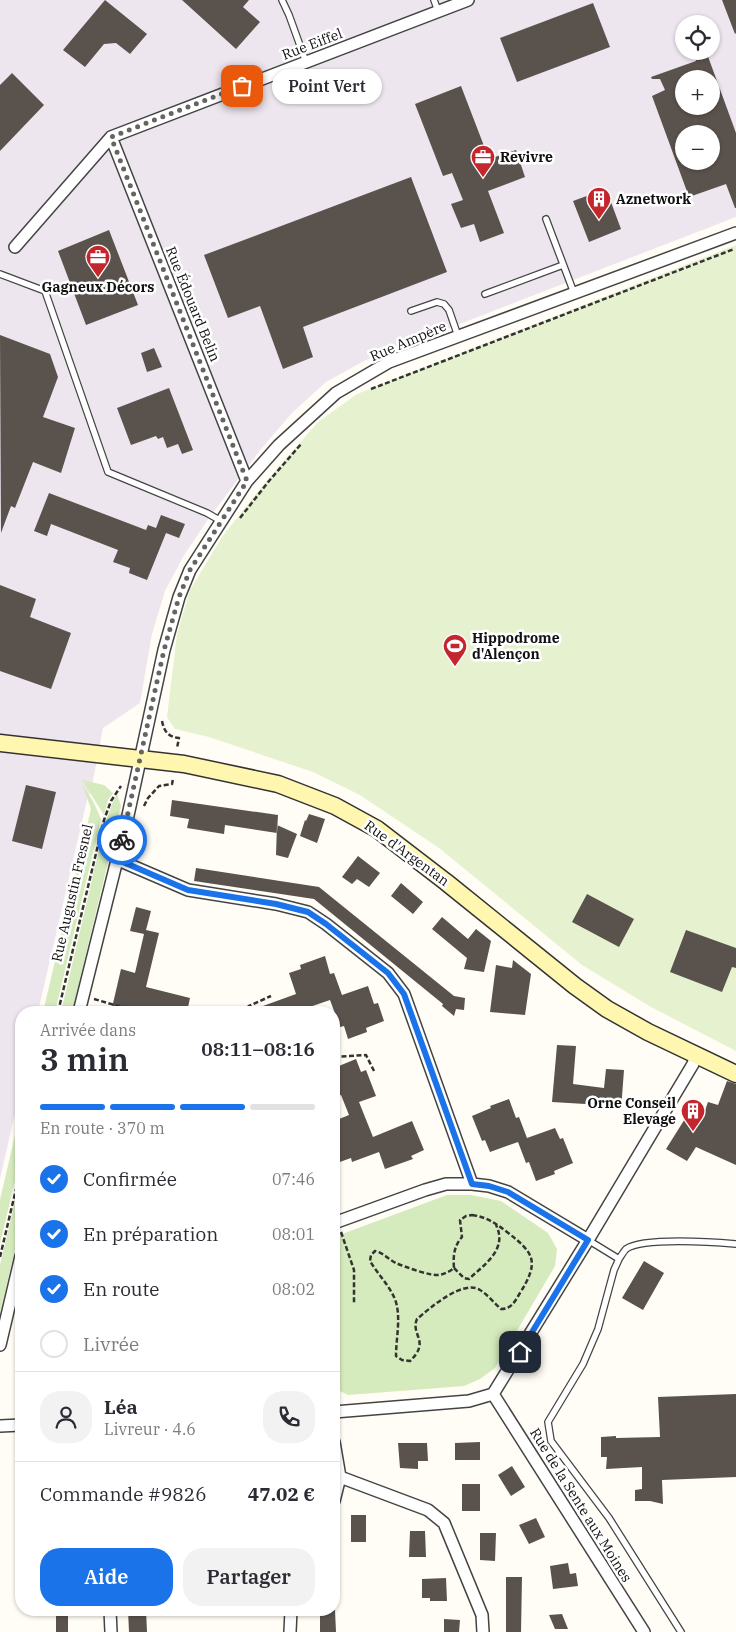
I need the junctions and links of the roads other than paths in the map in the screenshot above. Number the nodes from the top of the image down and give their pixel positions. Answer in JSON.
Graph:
{"nodes":[{"id":1,"x":282,"y":0,"type":"edge"},
{"id":2,"x":468,"y":0,"type":"edge"},
{"id":3,"x":436,"y":6,"type":"edge"},
{"id":4,"x":306,"y":62,"type":"junction"},
{"id":5,"x":111,"y":137,"type":"junction"},
{"id":6,"x":546,"y":219,"type":"dead end"},
{"id":7,"x":736,"y":233,"type":"edge"},
{"id":8,"x":15,"y":247,"type":"dead end"},
{"id":9,"x":563,"y":265,"type":"junction"},
{"id":10,"x":0,"y":274,"type":"edge"},
{"id":11,"x":574,"y":293,"type":"junction"},
{"id":12,"x":485,"y":294,"type":"dead end"},
{"id":13,"x":411,"y":311,"type":"dead end"},
{"id":14,"x":458,"y":336,"type":"junction"},
{"id":15,"x":247,"y":481,"type":"junction"},
{"id":16,"x":221,"y":521,"type":"junction"},
{"id":17,"x":0,"y":743,"type":"edge"},
{"id":18,"x":139,"y":758,"type":"junction"},
{"id":19,"x":116,"y":859,"type":"junction"},
{"id":20,"x":80,"y":1006,"type":"edge"},
{"id":21,"x":696,"y":1055,"type":"junction"},
{"id":22,"x":736,"y":1074,"type":"edge"},
{"id":23,"x":472,"y":1184,"type":"junction"},
{"id":24,"x":340,"y":1220,"type":"edge"},
{"id":25,"x":588,"y":1240,"type":"junction"},
{"id":26,"x":736,"y":1244,"type":"edge"},
{"id":27,"x":619,"y":1259,"type":"junction"},
{"id":28,"x":15,"y":1281,"type":"edge"},
{"id":29,"x":0,"y":1345,"type":"edge"},
{"id":30,"x":493,"y":1394,"type":"junction"},
{"id":31,"x":340,"y":1412,"type":"edge"},
{"id":32,"x":15,"y":1425,"type":"edge"},
{"id":33,"x":0,"y":1426,"type":"edge"},
{"id":34,"x":340,"y":1477,"type":"edge"},
{"id":35,"x":110,"y":1616,"type":"edge"},
{"id":36,"x":291,"y":1616,"type":"edge"},
{"id":37,"x":111,"y":1632,"type":"edge"},
{"id":38,"x":290,"y":1632,"type":"edge"},
{"id":39,"x":483,"y":1632,"type":"edge"},
{"id":40,"x":644,"y":1632,"type":"edge"},
{"id":41,"x":681,"y":1632,"type":"edge"}],
"edges":[{"from":1,"to":4,"type":"lane"},
{"from":2,"to":3,"type":"street","name":"Rue Eiffel"},
{"from":3,"to":4,"type":"street","name":"Rue Eiffel"},
{"from":4,"to":5,"type":"street","name":"Rue Eiffel"},
{"from":5,"to":8,"type":"street"},
{"from":5,"to":15,"type":"street","name":"Rue Édouard Belin"},
{"from":6,"to":9,"type":"lane"},
{"from":7,"to":11,"type":"street","name":"Rue Ampère"},
{"from":9,"to":11,"type":"lane"},
{"from":9,"to":12,"type":"lane"},
{"from":10,"to":16,"type":"lane"},
{"from":11,"to":14,"type":"street","name":"Rue Ampère"},
{"from":13,"to":14,"type":"lane"},
{"from":14,"to":15,"type":"street","name":"Rue Ampère"},
{"from":15,"to":16,"type":"street","name":"Rue Ampère"},
{"from":16,"to":18,"type":"street","name":"Rue Ampère"},
{"from":17,"to":18,"type":"main road","name":"Rue d'Argentan"},
{"from":18,"to":19,"type":"street","name":"Rue Ampère"},
{"from":18,"to":21,"type":"main road","name":"Rue d'Argentan"},
{"from":19,"to":20,"type":"street"},
{"from":19,"to":23,"type":"street"},
{"from":21,"to":22,"type":"main road","name":"Rue d'Argentan"},
{"from":21,"to":25,"type":"street"},
{"from":23,"to":24,"type":"street"},
{"from":23,"to":25,"type":"street"},
{"from":25,"to":27,"type":"lane"},
{"from":25,"to":30,"type":"street"},
{"from":26,"to":27,"type":"lane"},
{"from":27,"to":41,"type":"lane"},
{"from":28,"to":29,"type":"street"},
{"from":30,"to":31,"type":"street"},
{"from":30,"to":40,"type":"street","name":"Rue de la Sente aux Moines"},
{"from":32,"to":33,"type":"street"},
{"from":34,"to":39,"type":"street"},
{"from":35,"to":37,"type":"street"},
{"from":36,"to":38,"type":"street"}]}
